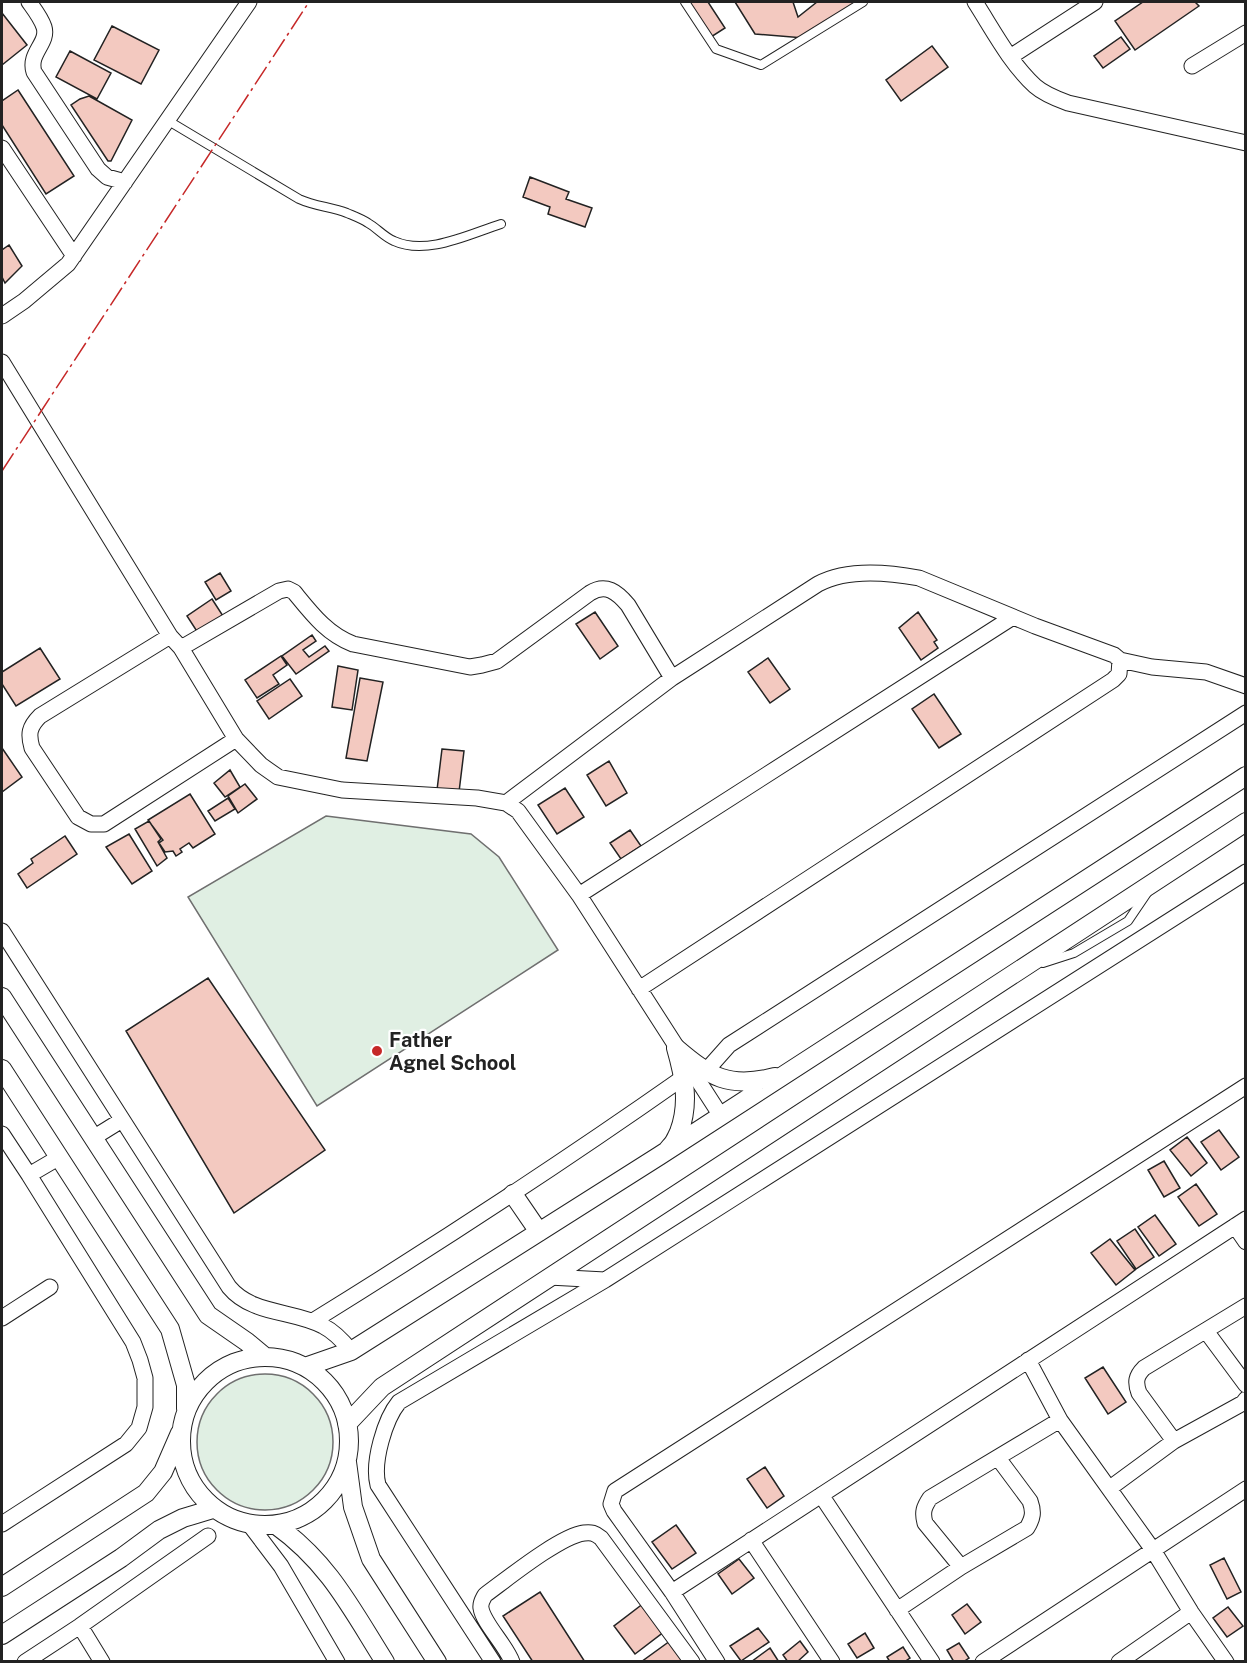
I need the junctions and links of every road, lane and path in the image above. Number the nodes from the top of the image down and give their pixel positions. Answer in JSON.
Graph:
{"nodes":[{"id":1,"x":29,"y":2,"type":"edge"},
{"id":2,"x":249,"y":2,"type":"edge"},
{"id":3,"x":685,"y":2,"type":"edge"},
{"id":4,"x":863,"y":2,"type":"edge"},
{"id":5,"x":975,"y":2,"type":"edge"},
{"id":6,"x":1095,"y":2,"type":"edge"},
{"id":7,"x":1245,"y":33,"type":"edge"},
{"id":8,"x":1010,"y":57,"type":"junction"},
{"id":9,"x":1192,"y":66,"type":"dead end"},
{"id":10,"x":167,"y":120,"type":"junction"},
{"id":11,"x":1245,"y":143,"type":"edge"},
{"id":12,"x":3,"y":155,"type":"edge"},
{"id":13,"x":125,"y":182,"type":"junction"},
{"id":14,"x":501,"y":224,"type":"dead end"},
{"id":15,"x":74,"y":256,"type":"junction"},
{"id":16,"x":2,"y":316,"type":"edge"},
{"id":17,"x":2,"y":362,"type":"edge"},
{"id":18,"x":1013,"y":617,"type":"junction"},
{"id":19,"x":170,"y":636,"type":"junction"},
{"id":20,"x":181,"y":648,"type":"junction"},
{"id":21,"x":1120,"y":660,"type":"junction"},
{"id":22,"x":672,"y":678,"type":"junction"},
{"id":23,"x":1245,"y":686,"type":"edge"},
{"id":24,"x":1245,"y":713,"type":"edge"},
{"id":25,"x":236,"y":738,"type":"junction"},
{"id":26,"x":1245,"y":776,"type":"edge"},
{"id":27,"x":506,"y":803,"type":"junction"},
{"id":28,"x":1245,"y":822,"type":"edge"},
{"id":29,"x":1245,"y":872,"type":"edge"},
{"id":30,"x":579,"y":895,"type":"junction"},
{"id":31,"x":2,"y":931,"type":"edge"},
{"id":32,"x":639,"y":989,"type":"junction"},
{"id":33,"x":2,"y":997,"type":"edge"},
{"id":34,"x":676,"y":1048,"type":"junction"},
{"id":35,"x":2,"y":1069,"type":"edge"},
{"id":36,"x":705,"y":1071,"type":"junction"},
{"id":37,"x":785,"y":1075,"type":"junction"},
{"id":38,"x":684,"y":1077,"type":"junction"},
{"id":39,"x":1243,"y":1093,"type":"edge"},
{"id":40,"x":721,"y":1116,"type":"junction"},
{"id":41,"x":122,"y":1120,"type":"junction"},
{"id":42,"x":2,"y":1134,"type":"edge"},
{"id":43,"x":93,"y":1138,"type":"junction"},
{"id":44,"x":658,"y":1156,"type":"junction"},
{"id":45,"x":58,"y":1158,"type":"junction"},
{"id":46,"x":29,"y":1175,"type":"junction"},
{"id":47,"x":513,"y":1194,"type":"junction"},
{"id":48,"x":1240,"y":1222,"type":"edge"},
{"id":49,"x":538,"y":1232,"type":"junction"},
{"id":50,"x":1245,"y":1242,"type":"edge"},
{"id":51,"x":549,"y":1278,"type":"junction"},
{"id":52,"x":605,"y":1280,"type":"junction"},
{"id":53,"x":50,"y":1287,"type":"dead end"},
{"id":54,"x":1245,"y":1306,"type":"edge"},
{"id":55,"x":2,"y":1318,"type":"edge"},
{"id":56,"x":313,"y":1321,"type":"junction"},
{"id":57,"x":1206,"y":1331,"type":"junction"},
{"id":58,"x":351,"y":1351,"type":"junction"},
{"id":59,"x":265,"y":1357,"type":"junction"},
{"id":60,"x":1028,"y":1360,"type":"junction"},
{"id":61,"x":305,"y":1367,"type":"junction"},
{"id":62,"x":1245,"y":1385,"type":"edge"},
{"id":63,"x":1245,"y":1399,"type":"edge"},
{"id":64,"x":186,"y":1409,"type":"junction"},
{"id":65,"x":1060,"y":1420,"type":"junction"},
{"id":66,"x":347,"y":1424,"type":"junction"},
{"id":67,"x":180,"y":1432,"type":"junction"},
{"id":68,"x":1174,"y":1441,"type":"junction"},
{"id":69,"x":998,"y":1458,"type":"junction"},
{"id":70,"x":347,"y":1460,"type":"junction"},
{"id":71,"x":1110,"y":1488,"type":"junction"},
{"id":72,"x":1245,"y":1489,"type":"edge"},
{"id":73,"x":821,"y":1495,"type":"junction"},
{"id":74,"x":213,"y":1509,"type":"junction"},
{"id":75,"x":2,"y":1524,"type":"edge"},
{"id":76,"x":250,"y":1525,"type":"junction"},
{"id":77,"x":276,"y":1525,"type":"junction"},
{"id":78,"x":208,"y":1536,"type":"dead end"},
{"id":79,"x":752,"y":1540,"type":"junction"},
{"id":80,"x":1153,"y":1550,"type":"junction"},
{"id":81,"x":961,"y":1567,"type":"junction"},
{"id":82,"x":2,"y":1587,"type":"edge"},
{"id":83,"x":672,"y":1592,"type":"junction"},
{"id":84,"x":897,"y":1611,"type":"junction"},
{"id":85,"x":1191,"y":1612,"type":"junction"},
{"id":86,"x":80,"y":1626,"type":"junction"},
{"id":87,"x":2,"y":1635,"type":"edge"},
{"id":88,"x":1123,"y":1661,"type":"edge"},
{"id":89,"x":25,"y":1662,"type":"edge"},
{"id":90,"x":102,"y":1662,"type":"edge"},
{"id":91,"x":337,"y":1662,"type":"edge"},
{"id":92,"x":385,"y":1662,"type":"edge"},
{"id":93,"x":437,"y":1662,"type":"edge"},
{"id":94,"x":493,"y":1662,"type":"edge"},
{"id":95,"x":512,"y":1662,"type":"edge"},
{"id":96,"x":692,"y":1662,"type":"edge"},
{"id":97,"x":717,"y":1662,"type":"edge"},
{"id":98,"x":832,"y":1662,"type":"edge"},
{"id":99,"x":932,"y":1662,"type":"edge"},
{"id":100,"x":983,"y":1662,"type":"edge"},
{"id":101,"x":1226,"y":1662,"type":"edge"}],
"edges":[{"from":1,"to":13,"type":"street"},
{"from":2,"to":10,"type":"street"},
{"from":3,"to":4,"type":"lane"},
{"from":5,"to":8,"type":"street"},
{"from":6,"to":8,"type":"street"},
{"from":7,"to":9,"type":"street"},
{"from":8,"to":11,"type":"street"},
{"from":10,"to":13,"type":"street"},
{"from":10,"to":14,"type":"lane"},
{"from":12,"to":15,"type":"street"},
{"from":13,"to":15,"type":"street"},
{"from":15,"to":16,"type":"street"},
{"from":17,"to":19,"type":"street"},
{"from":18,"to":21,"type":"street"},
{"from":18,"to":22,"type":"street"},
{"from":18,"to":30,"type":"street"},
{"from":19,"to":20,"type":"street"},
{"from":19,"to":25,"type":"street"},
{"from":20,"to":22,"type":"street"},
{"from":20,"to":25,"type":"street"},
{"from":21,"to":23,"type":"street"},
{"from":21,"to":32,"type":"street"},
{"from":22,"to":27,"type":"street"},
{"from":24,"to":36,"type":"street"},
{"from":25,"to":27,"type":"street"},
{"from":26,"to":37,"type":"street"},
{"from":27,"to":30,"type":"street"},
{"from":28,"to":51,"type":"street"},
{"from":29,"to":52,"type":"street"},
{"from":30,"to":32,"type":"street"},
{"from":31,"to":41,"type":"street"},
{"from":32,"to":34,"type":"street"},
{"from":33,"to":43,"type":"street"},
{"from":34,"to":36,"type":"street"},
{"from":34,"to":38,"type":"street"},
{"from":34,"to":40,"type":"street"},
{"from":35,"to":45,"type":"street"},
{"from":36,"to":37,"type":"street"},
{"from":37,"to":40,"type":"street"},
{"from":38,"to":44,"type":"street"},
{"from":38,"to":47,"type":"street"},
{"from":39,"to":83,"type":"street"},
{"from":40,"to":44,"type":"street"},
{"from":41,"to":43,"type":"street"},
{"from":41,"to":56,"type":"street"},
{"from":42,"to":46,"type":"street"},
{"from":43,"to":59,"type":"street"},
{"from":44,"to":49,"type":"street"},
{"from":45,"to":46,"type":"street"},
{"from":45,"to":64,"type":"street"},
{"from":46,"to":75,"type":"street"},
{"from":47,"to":49,"type":"street"},
{"from":47,"to":56,"type":"street"},
{"from":48,"to":50,"type":"street"},
{"from":48,"to":60,"type":"street"},
{"from":49,"to":58,"type":"street"},
{"from":51,"to":52,"type":"street"},
{"from":51,"to":66,"type":"street"},
{"from":52,"to":94,"type":"street"},
{"from":53,"to":55,"type":"street"},
{"from":54,"to":57,"type":"street"},
{"from":56,"to":58,"type":"street"},
{"from":57,"to":62,"type":"street"},
{"from":57,"to":68,"type":"street"},
{"from":58,"to":61,"type":"street"},
{"from":59,"to":61,"type":"street"},
{"from":59,"to":64,"type":"street"},
{"from":60,"to":65,"type":"street"},
{"from":60,"to":73,"type":"street"},
{"from":61,"to":66,"type":"street"},
{"from":63,"to":68,"type":"street"},
{"from":64,"to":67,"type":"street"},
{"from":65,"to":69,"type":"street"},
{"from":65,"to":71,"type":"street"},
{"from":66,"to":70,"type":"street"},
{"from":67,"to":74,"type":"street"},
{"from":67,"to":82,"type":"street"},
{"from":68,"to":71,"type":"street"},
{"from":69,"to":81,"type":"street"},
{"from":69,"to":81,"type":"street"},
{"from":70,"to":77,"type":"street"},
{"from":70,"to":93,"type":"street"},
{"from":71,"to":80,"type":"street"},
{"from":72,"to":80,"type":"street"},
{"from":73,"to":79,"type":"street"},
{"from":73,"to":84,"type":"street"},
{"from":74,"to":76,"type":"street"},
{"from":74,"to":87,"type":"street"},
{"from":76,"to":77,"type":"street"},
{"from":76,"to":91,"type":"street"},
{"from":77,"to":92,"type":"street"},
{"from":78,"to":86,"type":"street"},
{"from":79,"to":83,"type":"street"},
{"from":79,"to":98,"type":"street"},
{"from":80,"to":85,"type":"street"},
{"from":80,"to":100,"type":"street"},
{"from":81,"to":84,"type":"street"},
{"from":83,"to":97,"type":"street"},
{"from":84,"to":99,"type":"street"},
{"from":85,"to":88,"type":"street"},
{"from":85,"to":101,"type":"street"},
{"from":86,"to":89,"type":"street"},
{"from":86,"to":90,"type":"street"},
{"from":95,"to":96,"type":"street"}]}
